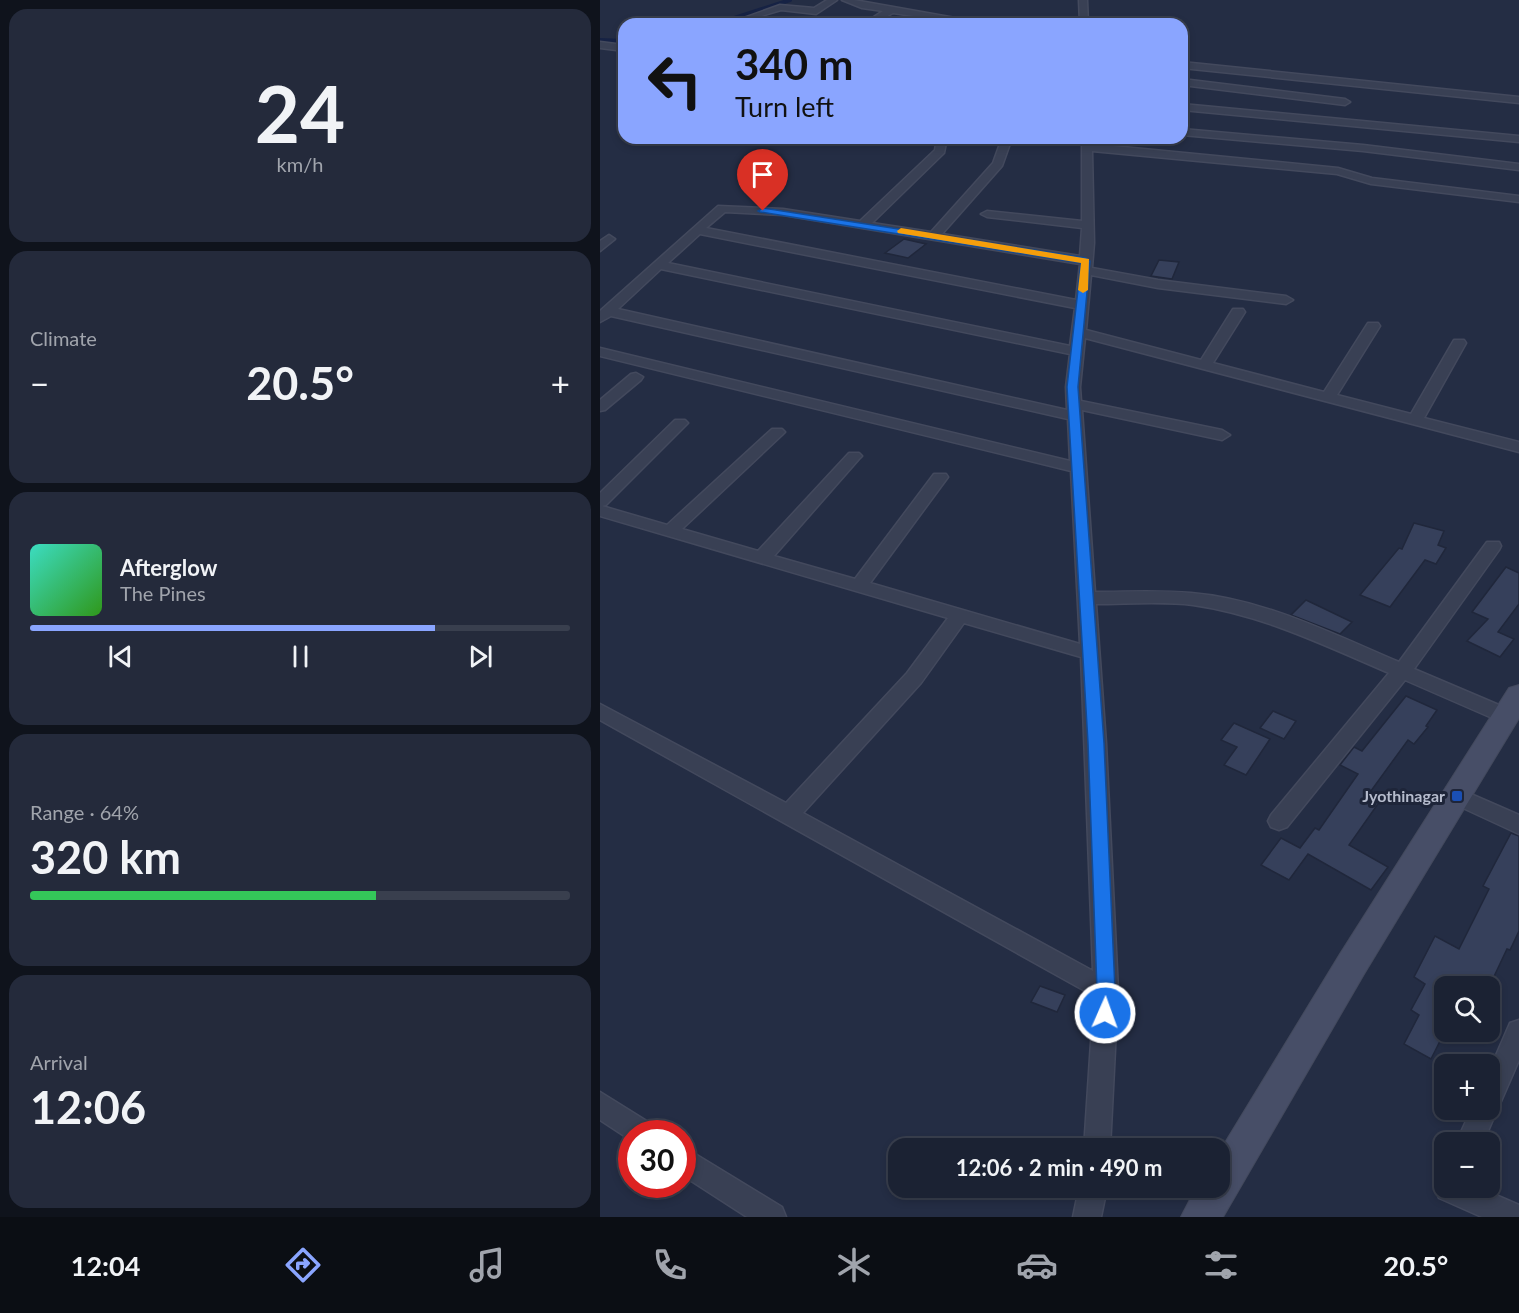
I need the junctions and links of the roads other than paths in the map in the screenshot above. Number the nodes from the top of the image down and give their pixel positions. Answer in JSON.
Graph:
{"nodes":[{"id":1,"x":833,"y":0,"type":"edge"},
{"id":2,"x":846,"y":0,"type":"edge"},
{"id":3,"x":1083,"y":0,"type":"edge"},
{"id":4,"x":893,"y":9,"type":"junction"},
{"id":5,"x":816,"y":11,"type":"junction"},
{"id":6,"x":747,"y":18,"type":"edge"},
{"id":7,"x":802,"y":18,"type":"edge"},
{"id":8,"x":877,"y":18,"type":"edge"},
{"id":9,"x":949,"y":18,"type":"edge"},
{"id":10,"x":1084,"y":18,"type":"edge"},
{"id":11,"x":600,"y":45,"type":"edge"},
{"id":12,"x":618,"y":47,"type":"edge"},
{"id":13,"x":1188,"y":66,"type":"edge"},
{"id":14,"x":1188,"y":83,"type":"edge"},
{"id":15,"x":1519,"y":100,"type":"edge"},
{"id":16,"x":1346,"y":102,"type":"dead end"},
{"id":17,"x":1188,"y":107,"type":"edge"},
{"id":18,"x":1188,"y":133,"type":"edge"},
{"id":19,"x":1519,"y":139,"type":"edge"},
{"id":20,"x":941,"y":144,"type":"edge"},
{"id":21,"x":1005,"y":144,"type":"edge"},
{"id":22,"x":1087,"y":144,"type":"edge"},
{"id":23,"x":1104,"y":144,"type":"edge"},
{"id":24,"x":1519,"y":167,"type":"edge"},
{"id":25,"x":1519,"y":199,"type":"edge"},
{"id":26,"x":987,"y":214,"type":"dead end"},
{"id":27,"x":863,"y":225,"type":"junction"},
{"id":28,"x":1087,"y":225,"type":"junction"},
{"id":29,"x":697,"y":230,"type":"junction"},
{"id":30,"x":934,"y":236,"type":"junction"},
{"id":31,"x":658,"y":265,"type":"junction"},
{"id":32,"x":1085,"y":266,"type":"junction"},
{"id":33,"x":1286,"y":300,"type":"dead end"},
{"id":34,"x":1081,"y":305,"type":"junction"},
{"id":35,"x":1238,"y":312,"type":"dead end"},
{"id":36,"x":604,"y":314,"type":"edge"},
{"id":37,"x":1373,"y":326,"type":"dead end"},
{"id":38,"x":1078,"y":332,"type":"junction"},
{"id":39,"x":1459,"y":343,"type":"dead end"},
{"id":40,"x":1076,"y":351,"type":"junction"},
{"id":41,"x":600,"y":352,"type":"edge"},
{"id":42,"x":1205,"y":365,"type":"junction"},
{"id":43,"x":636,"y":377,"type":"dead end"},
{"id":44,"x":1328,"y":397,"type":"junction"},
{"id":45,"x":600,"y":407,"type":"edge"},
{"id":46,"x":1074,"y":410,"type":"junction"},
{"id":47,"x":1415,"y":420,"type":"junction"},
{"id":48,"x":680,"y":423,"type":"dead end"},
{"id":49,"x":777,"y":432,"type":"dead end"},
{"id":50,"x":1222,"y":435,"type":"dead end"},
{"id":51,"x":1519,"y":447,"type":"edge"},
{"id":52,"x":854,"y":456,"type":"dead end"},
{"id":53,"x":1078,"y":468,"type":"junction"},
{"id":54,"x":940,"y":477,"type":"dead end"},
{"id":55,"x":600,"y":502,"type":"edge"},
{"id":56,"x":600,"y":511,"type":"edge"},
{"id":57,"x":671,"y":531,"type":"junction"},
{"id":58,"x":1493,"y":546,"type":"dead end"},
{"id":59,"x":762,"y":558,"type":"junction"},
{"id":60,"x":859,"y":586,"type":"junction"},
{"id":61,"x":1087,"y":598,"type":"junction"},
{"id":62,"x":960,"y":615,"type":"junction"},
{"id":63,"x":1090,"y":653,"type":"junction"},
{"id":64,"x":1403,"y":670,"type":"junction"},
{"id":65,"x":1513,"y":706,"type":"edge"},
{"id":66,"x":600,"y":711,"type":"edge"},
{"id":67,"x":1456,"y":796,"type":"junction"},
{"id":68,"x":788,"y":814,"type":"junction"},
{"id":69,"x":1279,"y":821,"type":"dead end"},
{"id":70,"x":1519,"y":825,"type":"edge"},
{"id":71,"x":1106,"y":990,"type":"junction"},
{"id":72,"x":1519,"y":1030,"type":"edge"},
{"id":73,"x":1500,"y":1074,"type":"edge"},
{"id":74,"x":600,"y":1105,"type":"edge"},
{"id":75,"x":623,"y":1120,"type":"edge"},
{"id":76,"x":1098,"y":1138,"type":"edge"},
{"id":77,"x":696,"y":1168,"type":"edge"},
{"id":78,"x":1230,"y":1168,"type":"edge"},
{"id":79,"x":1091,"y":1198,"type":"edge"},
{"id":80,"x":1212,"y":1198,"type":"edge"},
{"id":81,"x":1471,"y":1198,"type":"edge"},
{"id":82,"x":772,"y":1217,"type":"edge"},
{"id":83,"x":1087,"y":1217,"type":"edge"},
{"id":84,"x":1201,"y":1217,"type":"edge"},
{"id":85,"x":1513,"y":1217,"type":"edge"}],
"edges":[{"from":1,"to":5,"type":"street"},
{"from":2,"to":4,"type":"street"},
{"from":3,"to":10,"type":"street"},
{"from":4,"to":8,"type":"street"},
{"from":4,"to":9,"type":"street"},
{"from":5,"to":6,"type":"street"},
{"from":5,"to":7,"type":"street"},
{"from":11,"to":12,"type":"street"},
{"from":13,"to":15,"type":"street"},
{"from":14,"to":16,"type":"street"},
{"from":17,"to":19,"type":"street"},
{"from":18,"to":24,"type":"street"},
{"from":20,"to":27,"type":"street"},
{"from":21,"to":30,"type":"street"},
{"from":22,"to":28,"type":"street"},
{"from":23,"to":25,"type":"street"},
{"from":26,"to":28,"type":"street"},
{"from":27,"to":29,"type":"street"},
{"from":27,"to":30,"type":"street"},
{"from":28,"to":32,"type":"street"},
{"from":29,"to":31,"type":"street"},
{"from":29,"to":34,"type":"street"},
{"from":30,"to":32,"type":"street"},
{"from":31,"to":36,"type":"street"},
{"from":31,"to":40,"type":"street"},
{"from":32,"to":33,"type":"street"},
{"from":32,"to":34,"type":"street"},
{"from":34,"to":38,"type":"street"},
{"from":35,"to":42,"type":"street"},
{"from":36,"to":46,"type":"street"},
{"from":37,"to":44,"type":"street"},
{"from":38,"to":40,"type":"street"},
{"from":38,"to":42,"type":"street"},
{"from":39,"to":47,"type":"street"},
{"from":40,"to":46,"type":"street"},
{"from":41,"to":53,"type":"street"},
{"from":42,"to":44,"type":"street"},
{"from":43,"to":45,"type":"street"},
{"from":44,"to":47,"type":"street"},
{"from":46,"to":50,"type":"street"},
{"from":46,"to":53,"type":"street"},
{"from":47,"to":51,"type":"street"},
{"from":48,"to":55,"type":"street"},
{"from":49,"to":57,"type":"street"},
{"from":52,"to":59,"type":"street"},
{"from":53,"to":61,"type":"street"},
{"from":54,"to":60,"type":"street"},
{"from":56,"to":57,"type":"street"},
{"from":57,"to":59,"type":"street"},
{"from":58,"to":64,"type":"street"},
{"from":59,"to":60,"type":"street"},
{"from":60,"to":62,"type":"street"},
{"from":61,"to":63,"type":"street"},
{"from":61,"to":64,"type":"street"},
{"from":62,"to":63,"type":"street"},
{"from":62,"to":68,"type":"street"},
{"from":63,"to":71,"type":"street"},
{"from":64,"to":65,"type":"street"},
{"from":64,"to":69,"type":"street"},
{"from":65,"to":67,"type":"street"},
{"from":66,"to":68,"type":"street"},
{"from":67,"to":70,"type":"street"},
{"from":67,"to":78,"type":"street"},
{"from":68,"to":71,"type":"street"},
{"from":71,"to":76,"type":"street"},
{"from":72,"to":73,"type":"street"},
{"from":74,"to":75,"type":"street"},
{"from":77,"to":82,"type":"street"},
{"from":79,"to":83,"type":"street"},
{"from":80,"to":84,"type":"street"},
{"from":81,"to":85,"type":"street"}]}
